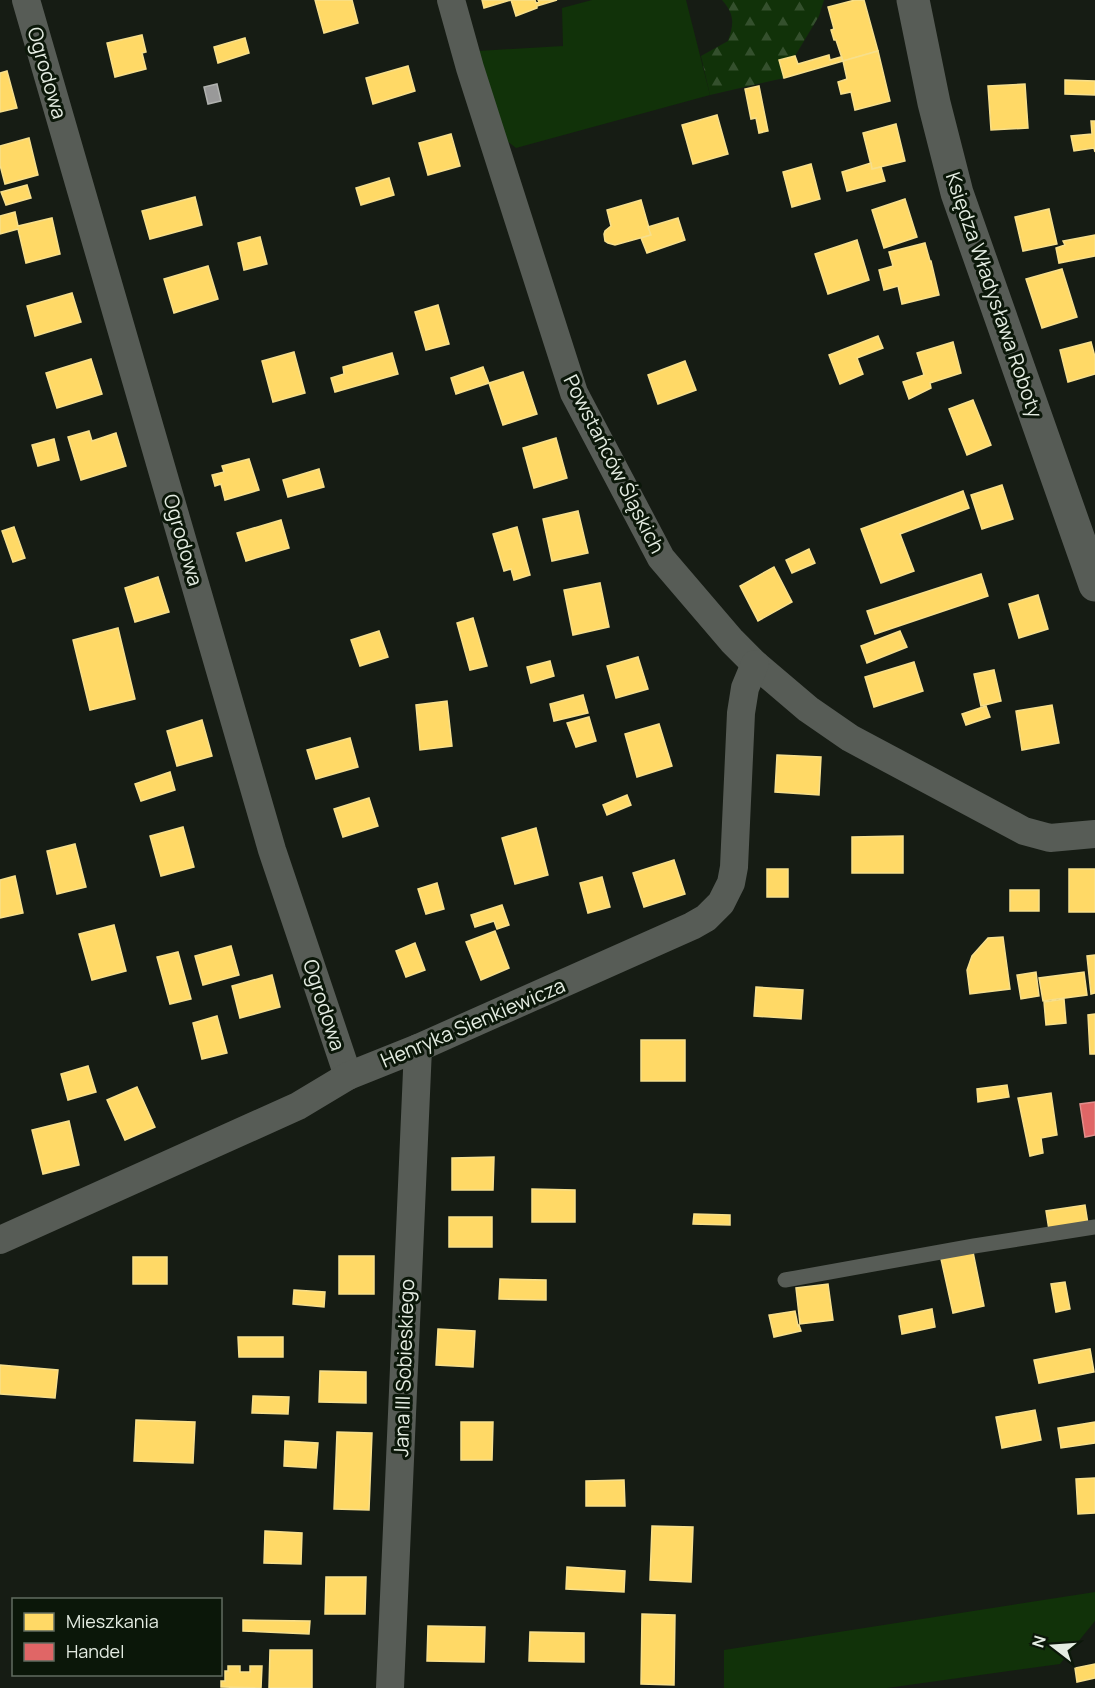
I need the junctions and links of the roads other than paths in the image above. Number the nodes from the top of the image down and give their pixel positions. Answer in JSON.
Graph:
{"nodes":[{"id":1,"x":26,"y":0,"type":"edge"},
{"id":2,"x":451,"y":0,"type":"edge"},
{"id":3,"x":913,"y":0,"type":"edge"},
{"id":4,"x":1095,"y":585,"type":"edge"},
{"id":5,"x":755,"y":664,"type":"junction"},
{"id":6,"x":1095,"y":834,"type":"edge"},
{"id":7,"x":418,"y":1048,"type":"junction"},
{"id":8,"x":348,"y":1076,"type":"junction"},
{"id":9,"x":1095,"y":1227,"type":"edge"},
{"id":10,"x":0,"y":1240,"type":"edge"},
{"id":11,"x":785,"y":1280,"type":"dead end"},
{"id":12,"x":390,"y":1688,"type":"edge"}],
"edges":[{"from":1,"to":8,"type":"street","name":"Ogrodowa"},
{"from":2,"to":5,"type":"street","name":"Powstańców Śląskich"},
{"from":3,"to":4,"type":"main road","name":"Księdza Władysława Roboty"},
{"from":5,"to":6,"type":"street","name":"Powstańców Śląskich"},
{"from":5,"to":7,"type":"street","name":"Henryka Sienkiewicza"},
{"from":7,"to":8,"type":"street","name":"Henryka Sienkiewicza"},
{"from":7,"to":12,"type":"street","name":"Jana III Sobieskiego"},
{"from":8,"to":10,"type":"street","name":"Henryka Sienkiewicza"},
{"from":9,"to":11,"type":"lane"}]}
